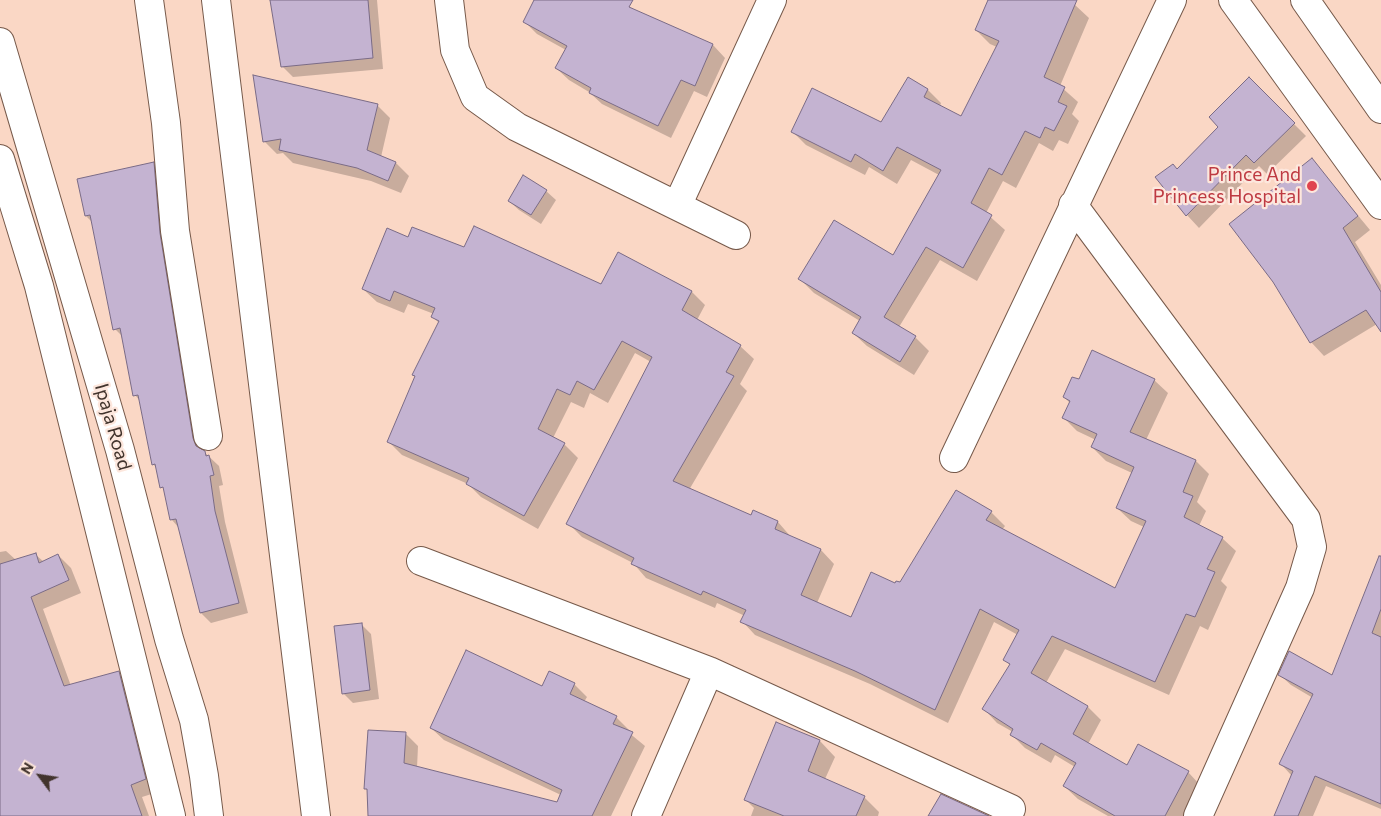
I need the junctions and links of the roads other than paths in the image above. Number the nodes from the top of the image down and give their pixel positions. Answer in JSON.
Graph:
{"nodes":[{"id":1,"x":149,"y":0,"type":"edge"},
{"id":2,"x":216,"y":0,"type":"edge"},
{"id":3,"x":449,"y":0,"type":"edge"},
{"id":4,"x":772,"y":0,"type":"edge"},
{"id":5,"x":1172,"y":0,"type":"edge"},
{"id":6,"x":1233,"y":0,"type":"edge"},
{"id":7,"x":1305,"y":0,"type":"edge"},
{"id":8,"x":0,"y":42,"type":"edge"},
{"id":9,"x":1381,"y":109,"type":"edge"},
{"id":10,"x":0,"y":159,"type":"edge"},
{"id":11,"x":42,"y":186,"type":"junction"},
{"id":12,"x":11,"y":197,"type":"junction"},
{"id":13,"x":678,"y":204,"type":"junction"},
{"id":14,"x":1074,"y":205,"type":"junction"},
{"id":15,"x":1381,"y":205,"type":"edge"},
{"id":16,"x":736,"y":235,"type":"dead end"},
{"id":17,"x":208,"y":436,"type":"dead end"},
{"id":18,"x":954,"y":458,"type":"dead end"},
{"id":19,"x":421,"y":561,"type":"dead end"},
{"id":20,"x":709,"y":671,"type":"junction"},
{"id":21,"x":1011,"y":809,"type":"dead end"},
{"id":22,"x":171,"y":816,"type":"edge"},
{"id":23,"x":209,"y":816,"type":"edge"},
{"id":24,"x":316,"y":816,"type":"edge"},
{"id":25,"x":646,"y":816,"type":"edge"},
{"id":26,"x":1198,"y":816,"type":"edge"}],
"edges":[{"from":1,"to":17,"type":"street"},
{"from":2,"to":24,"type":"street"},
{"from":3,"to":13,"type":"street"},
{"from":4,"to":13,"type":"street"},
{"from":5,"to":14,"type":"street"},
{"from":6,"to":15,"type":"street"},
{"from":7,"to":9,"type":"street"},
{"from":8,"to":11,"type":"street","name":"Ipaja Road"},
{"from":10,"to":12,"type":"street","name":"Ipaja Road"},
{"from":11,"to":12,"type":"street"},
{"from":11,"to":23,"type":"street","name":"Ipaja Road"},
{"from":12,"to":22,"type":"street","name":"Ipaja Road"},
{"from":13,"to":16,"type":"street"},
{"from":14,"to":18,"type":"street"},
{"from":14,"to":26,"type":"street"},
{"from":19,"to":20,"type":"street"},
{"from":20,"to":21,"type":"street"},
{"from":20,"to":25,"type":"street"}]}
